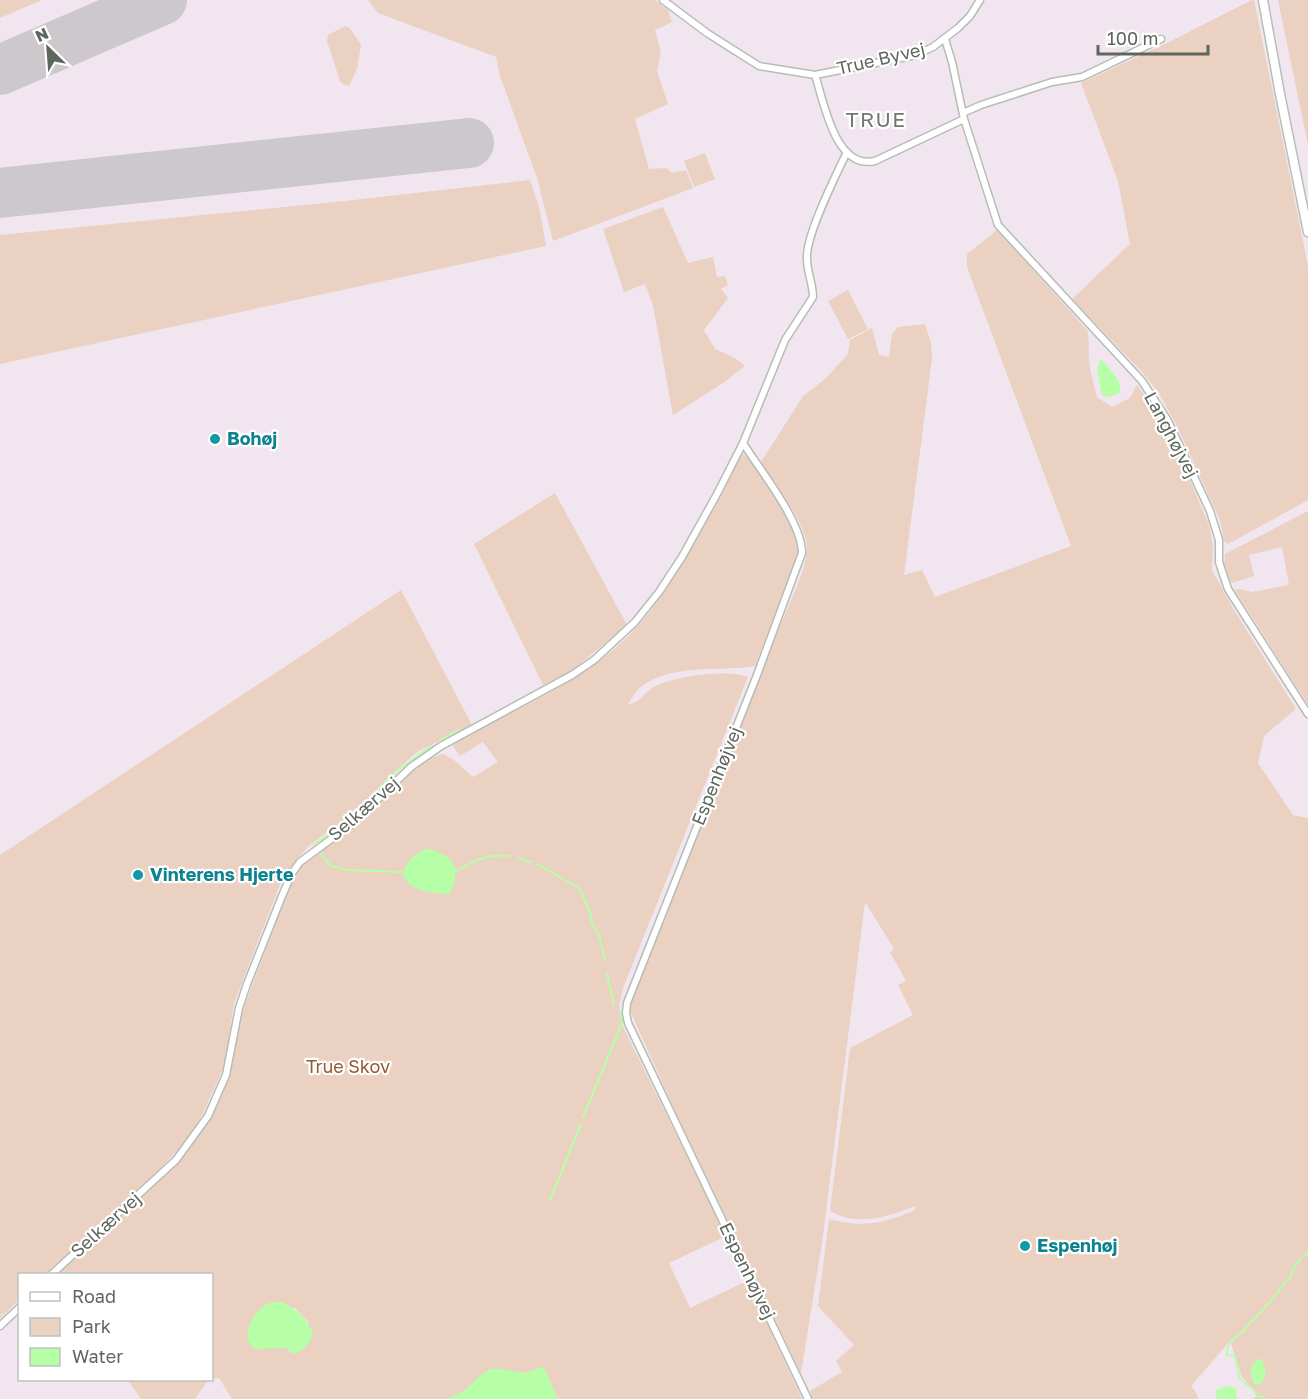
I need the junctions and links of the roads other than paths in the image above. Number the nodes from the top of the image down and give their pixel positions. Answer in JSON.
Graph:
{"nodes":[{"id":1,"x":663,"y":0,"type":"edge"},
{"id":2,"x":980,"y":0,"type":"edge"},
{"id":3,"x":1263,"y":0,"type":"edge"},
{"id":4,"x":945,"y":39,"type":"junction"},
{"id":5,"x":1161,"y":39,"type":"dead end"},
{"id":6,"x":815,"y":75,"type":"junction"},
{"id":7,"x":964,"y":116,"type":"junction"},
{"id":8,"x":847,"y":152,"type":"junction"},
{"id":9,"x":1308,"y":232,"type":"edge"},
{"id":10,"x":743,"y":443,"type":"junction"},
{"id":11,"x":1308,"y":714,"type":"edge"},
{"id":12,"x":54,"y":1273,"type":"edge"},
{"id":13,"x":18,"y":1309,"type":"edge"},
{"id":14,"x":0,"y":1326,"type":"edge"},
{"id":15,"x":808,"y":1399,"type":"edge"}],
"edges":[{"from":1,"to":6,"type":"street","name":"True Byvej"},
{"from":2,"to":4,"type":"street","name":"True Byvej"},
{"from":3,"to":9,"type":"street"},
{"from":4,"to":6,"type":"street","name":"True Byvej"},
{"from":4,"to":7,"type":"street","name":"True Byvej"},
{"from":5,"to":7,"type":"street"},
{"from":6,"to":8,"type":"street","name":"True Byvej"},
{"from":7,"to":8,"type":"street"},
{"from":7,"to":11,"type":"street","name":"Langhøjvej"},
{"from":8,"to":10,"type":"street"},
{"from":10,"to":12,"type":"street","name":"Selkærvej"},
{"from":10,"to":15,"type":"street","name":"Espenhøjvej"},
{"from":13,"to":14,"type":"street"}]}
